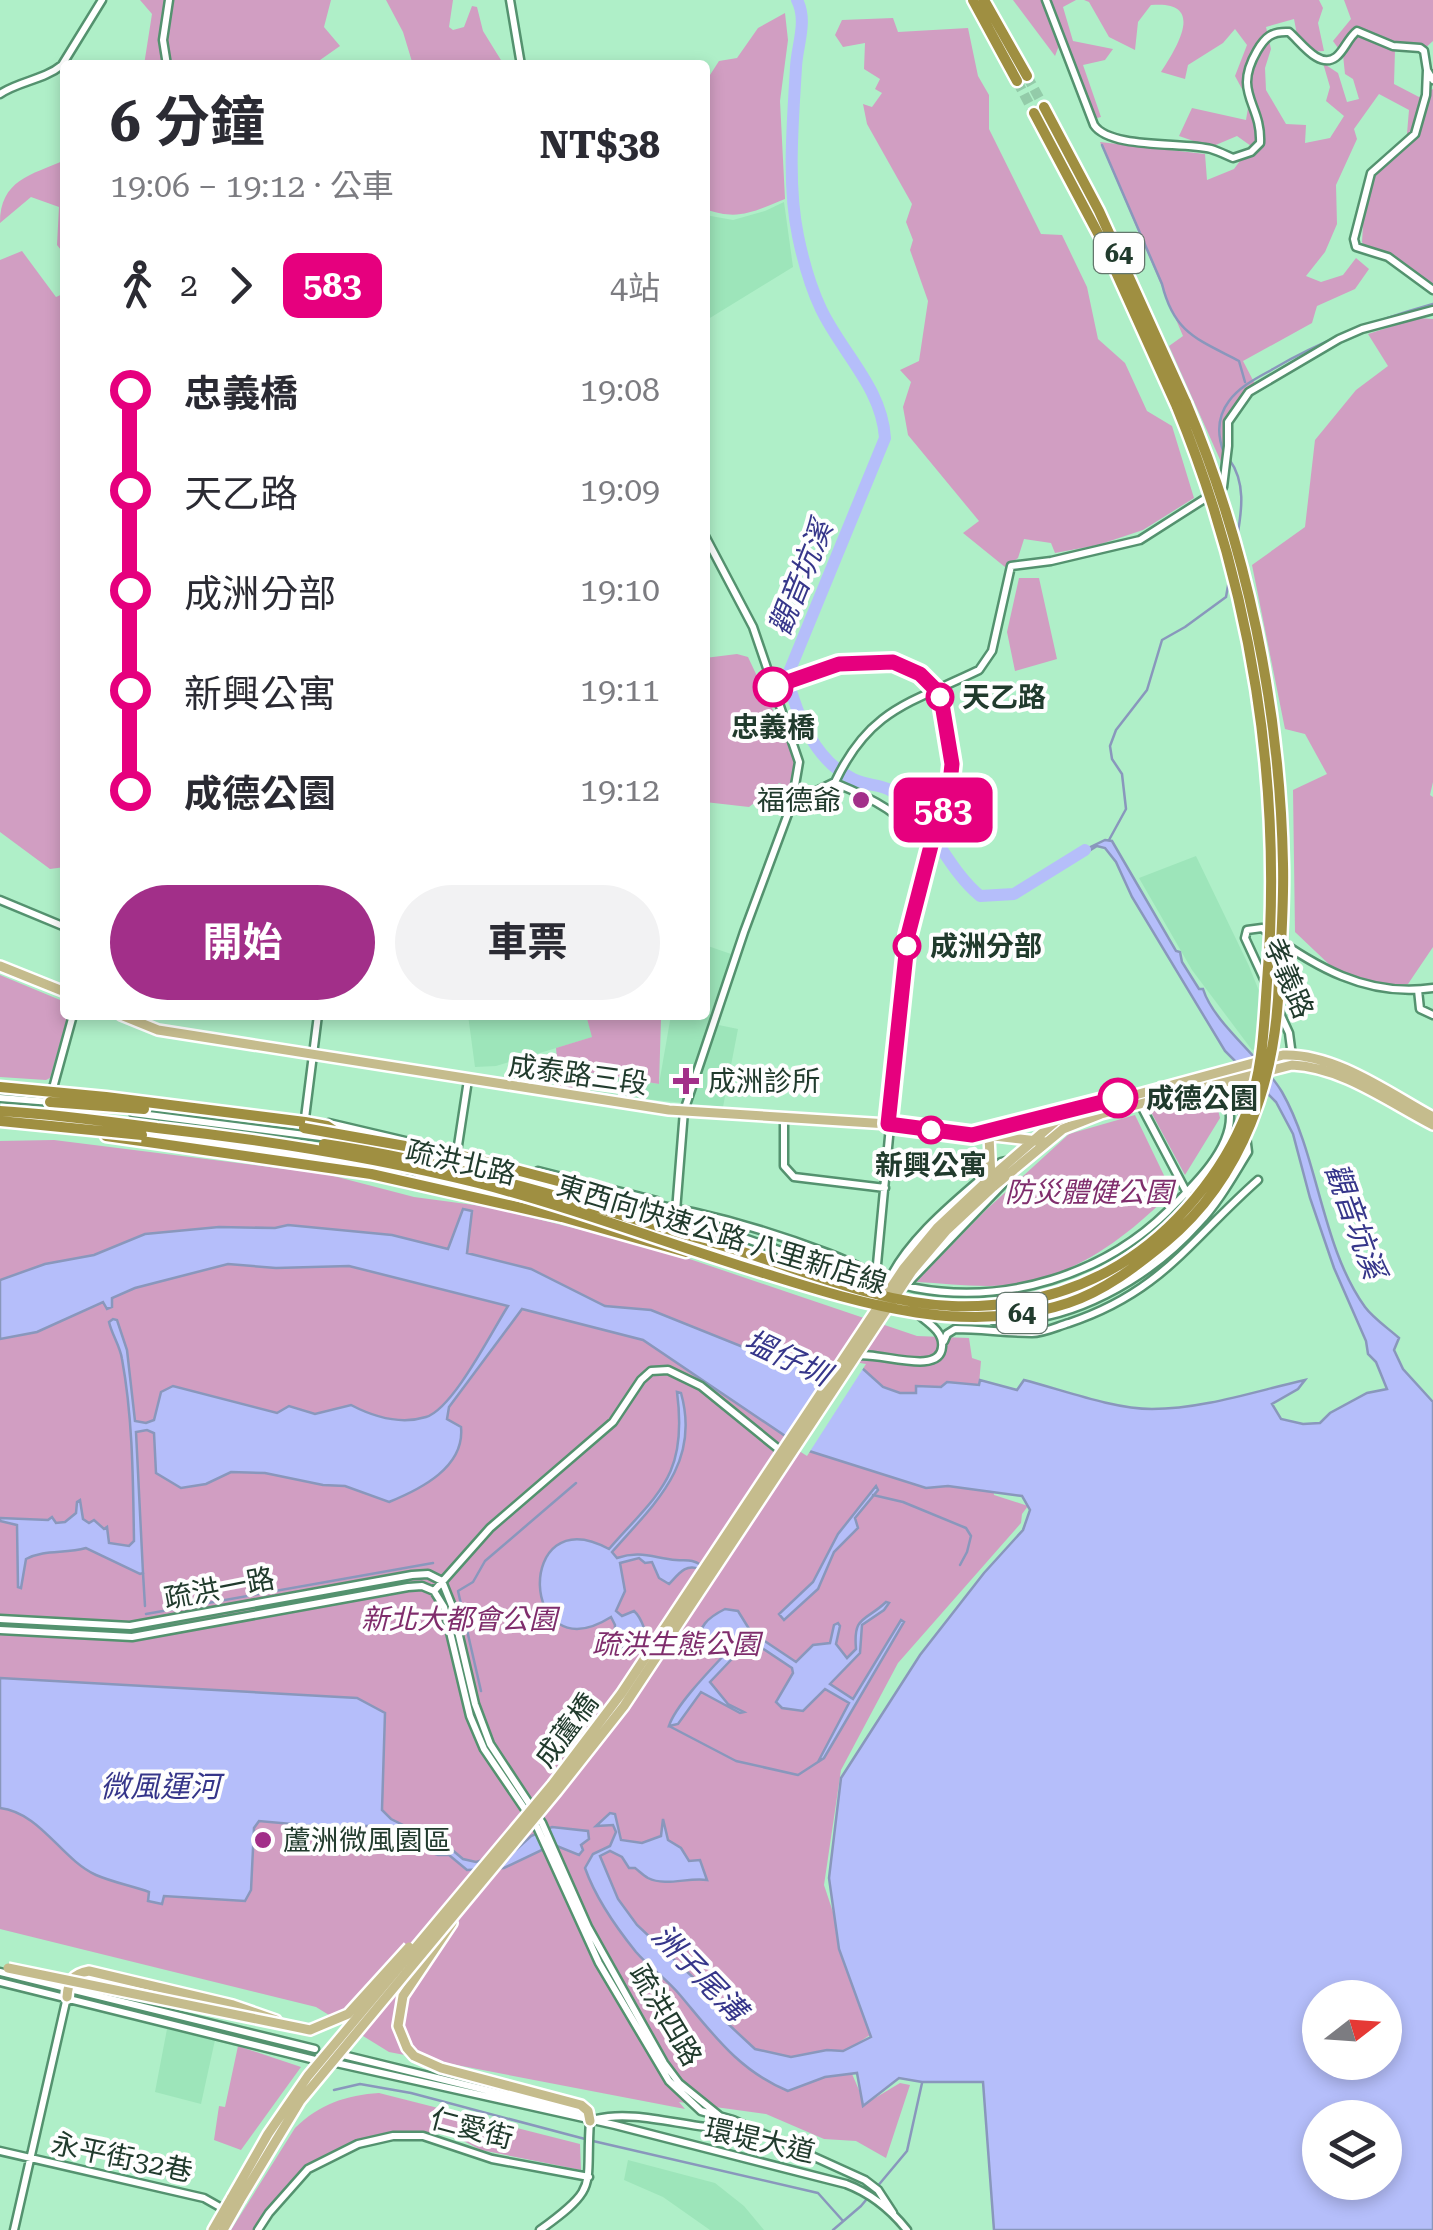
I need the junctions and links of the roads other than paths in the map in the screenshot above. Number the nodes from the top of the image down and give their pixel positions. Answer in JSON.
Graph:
{"nodes":[{"id":1,"x":102,"y":0,"type":"edge"},
{"id":2,"x":169,"y":0,"type":"edge"},
{"id":3,"x":510,"y":0,"type":"edge"},
{"id":4,"x":1046,"y":0,"type":"edge"},
{"id":5,"x":980,"y":3,"type":"edge"},
{"id":6,"x":65,"y":60,"type":"edge"},
{"id":7,"x":166,"y":60,"type":"edge"},
{"id":8,"x":520,"y":60,"type":"edge"},
{"id":9,"x":60,"y":67,"type":"edge"},
{"id":10,"x":1427,"y":70,"type":"junction"},
{"id":11,"x":1022,"y":78,"type":"tunnel mouth"},
{"id":12,"x":1433,"y":80,"type":"edge"},
{"id":13,"x":0,"y":94,"type":"edge"},
{"id":14,"x":1039,"y":110,"type":"tunnel mouth"},
{"id":15,"x":1433,"y":290,"type":"edge"},
{"id":16,"x":1433,"y":310,"type":"edge"},
{"id":17,"x":1182,"y":405,"type":"junction"},
{"id":18,"x":710,"y":545,"type":"edge"},
{"id":19,"x":776,"y":686,"type":"junction"},
{"id":20,"x":936,"y":690,"type":"junction"},
{"id":21,"x":835,"y":782,"type":"junction"},
{"id":22,"x":792,"y":803,"type":"junction"},
{"id":23,"x":929,"y":851,"type":"junction"},
{"id":24,"x":0,"y":900,"type":"edge"},
{"id":25,"x":60,"y":925,"type":"edge"},
{"id":26,"x":0,"y":966,"type":"edge"},
{"id":27,"x":1433,"y":988,"type":"edge"},
{"id":28,"x":60,"y":990,"type":"edge"},
{"id":29,"x":1418,"y":990,"type":"junction"},
{"id":30,"x":1433,"y":1015,"type":"edge"},
{"id":31,"x":72,"y":1020,"type":"edge"},
{"id":32,"x":133,"y":1020,"type":"edge"},
{"id":33,"x":318,"y":1020,"type":"edge"},
{"id":34,"x":314,"y":1056,"type":"junction"},
{"id":35,"x":1292,"y":1060,"type":"junction"},
{"id":36,"x":1229,"y":1068,"type":"junction"},
{"id":37,"x":468,"y":1080,"type":"junction"},
{"id":38,"x":1237,"y":1080,"type":"junction"},
{"id":39,"x":1220,"y":1084,"type":"junction"},
{"id":40,"x":0,"y":1085,"type":"edge"},
{"id":41,"x":53,"y":1088,"type":"junction"},
{"id":42,"x":1126,"y":1096,"type":"junction"},
{"id":43,"x":50,"y":1102,"type":"junction"},
{"id":44,"x":1139,"y":1103,"type":"junction"},
{"id":45,"x":0,"y":1110,"type":"edge"},
{"id":46,"x":684,"y":1110,"type":"junction"},
{"id":47,"x":1433,"y":1117,"type":"edge"},
{"id":48,"x":784,"y":1118,"type":"junction"},
{"id":49,"x":29,"y":1120,"type":"junction"},
{"id":50,"x":304,"y":1123,"type":"junction"},
{"id":51,"x":888,"y":1124,"type":"junction"},
{"id":52,"x":1433,"y":1126,"type":"edge"},
{"id":53,"x":972,"y":1135,"type":"junction"},
{"id":54,"x":989,"y":1136,"type":"junction"},
{"id":55,"x":1034,"y":1139,"type":"junction"},
{"id":56,"x":352,"y":1142,"type":"junction"},
{"id":57,"x":1046,"y":1142,"type":"junction"},
{"id":58,"x":457,"y":1152,"type":"junction"},
{"id":59,"x":304,"y":1155,"type":"junction"},
{"id":60,"x":1014,"y":1163,"type":"junction"},
{"id":61,"x":991,"y":1179,"type":"junction"},
{"id":62,"x":1258,"y":1180,"type":"dead end"},
{"id":63,"x":885,"y":1188,"type":"junction"},
{"id":64,"x":1187,"y":1192,"type":"junction"},
{"id":65,"x":676,"y":1210,"type":"junction"},
{"id":66,"x":1202,"y":1220,"type":"junction"},
{"id":67,"x":1208,"y":1232,"type":"junction"},
{"id":68,"x":770,"y":1261,"type":"junction"},
{"id":69,"x":726,"y":1262,"type":"junction"},
{"id":70,"x":876,"y":1275,"type":"junction"},
{"id":71,"x":888,"y":1280,"type":"junction"},
{"id":72,"x":906,"y":1286,"type":"junction"},
{"id":73,"x":884,"y":1292,"type":"junction"},
{"id":74,"x":898,"y":1300,"type":"junction"},
{"id":75,"x":942,"y":1347,"type":"junction"},
{"id":76,"x":442,"y":1580,"type":"junction"},
{"id":77,"x":434,"y":1590,"type":"junction"},
{"id":78,"x":0,"y":1620,"type":"edge"},
{"id":79,"x":0,"y":1630,"type":"edge"},
{"id":80,"x":540,"y":1825,"type":"junction"},
{"id":81,"x":470,"y":1884,"type":"junction"},
{"id":82,"x":466,"y":1902,"type":"junction"},
{"id":83,"x":2,"y":1969,"type":"edge"},
{"id":84,"x":0,"y":1982,"type":"edge"},
{"id":85,"x":68,"y":1993,"type":"junction"},
{"id":86,"x":293,"y":2028,"type":"junction"},
{"id":87,"x":316,"y":2049,"type":"dead end"},
{"id":88,"x":342,"y":2055,"type":"dead end"},
{"id":89,"x":315,"y":2060,"type":"dead end"},
{"id":90,"x":336,"y":2063,"type":"dead end"},
{"id":91,"x":721,"y":2117,"type":"junction"},
{"id":92,"x":590,"y":2121,"type":"junction"},
{"id":93,"x":0,"y":2151,"type":"edge"},
{"id":94,"x":28,"y":2159,"type":"junction"},
{"id":95,"x":589,"y":2177,"type":"junction"},
{"id":96,"x":236,"y":2198,"type":"junction"},
{"id":97,"x":889,"y":2211,"type":"junction"},
{"id":98,"x":229,"y":2212,"type":"junction"},
{"id":99,"x":14,"y":2230,"type":"edge"},
{"id":100,"x":213,"y":2230,"type":"edge"},
{"id":101,"x":223,"y":2230,"type":"edge"},
{"id":102,"x":258,"y":2230,"type":"edge"},
{"id":103,"x":540,"y":2230,"type":"edge"},
{"id":104,"x":906,"y":2230,"type":"edge"}],
"edges":[{"from":1,"to":6,"type":"street"},
{"from":2,"to":7,"type":"street"},
{"from":3,"to":8,"type":"street"},
{"from":4,"to":10,"type":"street"},
{"from":5,"to":11,"type":"highway"},
{"from":9,"to":13,"type":"street"},
{"from":10,"to":12,"type":"street"},
{"from":10,"to":15,"type":"street"},
{"from":14,"to":17,"type":"highway","name":"東西向快速公路 八里新店線","number":"64"},
{"from":16,"to":20,"type":"street"},
{"from":17,"to":68,"type":"highway","name":"東西向快速公路 八里新店線","number":"64","bridge":true},
{"from":17,"to":69,"type":"highway","name":"東西向快速公路 八里新店線","number":"64","bridge":true},
{"from":18,"to":19,"type":"street"},
{"from":19,"to":20,"type":"street"},
{"from":19,"to":22,"type":"street"},
{"from":20,"to":21,"type":"street"},
{"from":20,"to":23,"type":"street"},
{"from":21,"to":22,"type":"street"},
{"from":21,"to":23,"type":"street"},
{"from":22,"to":46,"type":"street"},
{"from":23,"to":51,"type":"street"},
{"from":24,"to":25,"type":"street"},
{"from":26,"to":28,"type":"main road"},
{"from":27,"to":29,"type":"street","name":"孝義路"},
{"from":29,"to":30,"type":"street"},
{"from":29,"to":35,"type":"street","name":"孝義路"},
{"from":31,"to":41,"type":"street"},
{"from":32,"to":34,"type":"main road","name":"成泰路三段"},
{"from":33,"to":34,"type":"street"},
{"from":34,"to":37,"type":"main road","name":"成泰路三段"},
{"from":34,"to":50,"type":"street"},
{"from":35,"to":36,"type":"main road"},
{"from":35,"to":38,"type":"main road","bridge":true},
{"from":35,"to":47,"type":"main road"},
{"from":35,"to":52,"type":"main road"},
{"from":36,"to":38,"type":"street","name":"疏洪北路"},
{"from":36,"to":39,"type":"street","name":"疏洪北路"},
{"from":36,"to":42,"type":"main road"},
{"from":37,"to":46,"type":"main road","name":"成泰路三段"},
{"from":37,"to":58,"type":"street"},
{"from":38,"to":39,"type":"main road"},
{"from":38,"to":66,"type":"street","name":"疏洪北路"},
{"from":39,"to":44,"type":"main road"},
{"from":39,"to":64,"type":"street","name":"疏洪北路"},
{"from":40,"to":41,"type":"street","name":"疏洪北路"},
{"from":40,"to":56,"type":"highway"},
{"from":41,"to":50,"type":"street","name":"疏洪北路"},
{"from":42,"to":53,"type":"main road"},
{"from":42,"to":55,"type":"main road"},
{"from":43,"to":45,"type":"street","name":"疏洪北路"},
{"from":43,"to":50,"type":"highway"},
{"from":43,"to":56,"type":"street","name":"疏洪北路"},
{"from":44,"to":57,"type":"main road"},
{"from":44,"to":64,"type":"street"},
{"from":45,"to":49,"type":"street","name":"疏洪北路"},
{"from":45,"to":59,"type":"highway","bridge":true},
{"from":45,"to":68,"type":"highway","name":"東西向快速公路 八里新店線","number":"64","bridge":true},
{"from":45,"to":69,"type":"highway","name":"東西向快速公路 八里新店線","number":"64","bridge":true},
{"from":46,"to":48,"type":"main road","name":"成泰路三段"},
{"from":46,"to":65,"type":"street"},
{"from":48,"to":51,"type":"main road","name":"成泰路三段"},
{"from":48,"to":63,"type":"street"},
{"from":49,"to":59,"type":"street","name":"疏洪北路"},
{"from":49,"to":69,"type":"highway","bridge":true},
{"from":50,"to":58,"type":"street","name":"疏洪北路"},
{"from":50,"to":68,"type":"highway","bridge":true},
{"from":51,"to":53,"type":"main road","name":"成泰路三段"},
{"from":51,"to":63,"type":"street"},
{"from":53,"to":54,"type":"main road","name":"成泰路三段"},
{"from":54,"to":55,"type":"main road","name":"成泰路三段"},
{"from":54,"to":61,"type":"main road"},
{"from":55,"to":57,"type":"main road","name":"成泰路三段"},
{"from":55,"to":60,"type":"main road"},
{"from":56,"to":65,"type":"street","name":"疏洪北路"},
{"from":57,"to":60,"type":"main road"},
{"from":58,"to":65,"type":"street","name":"疏洪北路"},
{"from":59,"to":65,"type":"street","name":"疏洪北路"},
{"from":60,"to":61,"type":"main road"},
{"from":60,"to":61,"type":"street"},
{"from":60,"to":72,"type":"street"},
{"from":61,"to":71,"type":"street"},
{"from":61,"to":81,"type":"main road","name":"成蘆橋","bridge":true},
{"from":61,"to":82,"type":"main road","name":"成蘆橋","bridge":true},
{"from":62,"to":67,"type":"street"},
{"from":63,"to":70,"type":"street"},
{"from":64,"to":66,"type":"street"},
{"from":64,"to":72,"type":"street","name":"疏洪北路"},
{"from":65,"to":70,"type":"street","name":"疏洪北路"},
{"from":65,"to":73,"type":"street","name":"疏洪北路"},
{"from":66,"to":67,"type":"street"},
{"from":66,"to":74,"type":"street","name":"疏洪北路"},
{"from":67,"to":75,"type":"street"},
{"from":70,"to":71,"type":"street","name":"疏洪北路"},
{"from":71,"to":72,"type":"street","name":"疏洪北路"},
{"from":71,"to":73,"type":"street"},
{"from":72,"to":74,"type":"street"},
{"from":73,"to":74,"type":"street","name":"疏洪北路"},
{"from":74,"to":75,"type":"street"},
{"from":75,"to":76,"type":"street","bridge":true},
{"from":76,"to":77,"type":"street"},
{"from":76,"to":78,"type":"street","name":"疏洪一路"},
{"from":76,"to":80,"type":"street"},
{"from":77,"to":79,"type":"street","name":"疏洪一路"},
{"from":77,"to":80,"type":"street"},
{"from":80,"to":91,"type":"street","name":"疏洪四路"},
{"from":81,"to":86,"type":"main road","bridge":true},
{"from":81,"to":96,"type":"main road","name":"成蘆橋","bridge":true},
{"from":82,"to":92,"type":"main road","bridge":true},
{"from":82,"to":96,"type":"main road","name":"成蘆橋","bridge":true},
{"from":83,"to":85,"type":"street"},
{"from":83,"to":86,"type":"main road","bridge":true},
{"from":84,"to":85,"type":"street"},
{"from":85,"to":86,"type":"main road","bridge":true},
{"from":85,"to":87,"type":"street"},
{"from":85,"to":89,"type":"street"},
{"from":85,"to":94,"type":"street"},
{"from":88,"to":92,"type":"street","name":"環堤大道"},
{"from":90,"to":92,"type":"street","name":"環堤大道"},
{"from":91,"to":92,"type":"street"},
{"from":91,"to":97,"type":"street","name":"疏洪四路"},
{"from":92,"to":95,"type":"street"},
{"from":92,"to":97,"type":"street","name":"環堤大道"},
{"from":93,"to":94,"type":"street","name":"永平街32巷"},
{"from":94,"to":98,"type":"street","name":"永平街32巷"},
{"from":94,"to":99,"type":"street"},
{"from":95,"to":102,"type":"street","name":"仁愛街"},
{"from":95,"to":103,"type":"street"},
{"from":96,"to":98,"type":"main road"},
{"from":97,"to":104,"type":"street","name":"環堤大道"},
{"from":98,"to":100,"type":"main road"},
{"from":98,"to":101,"type":"main road"}]}
